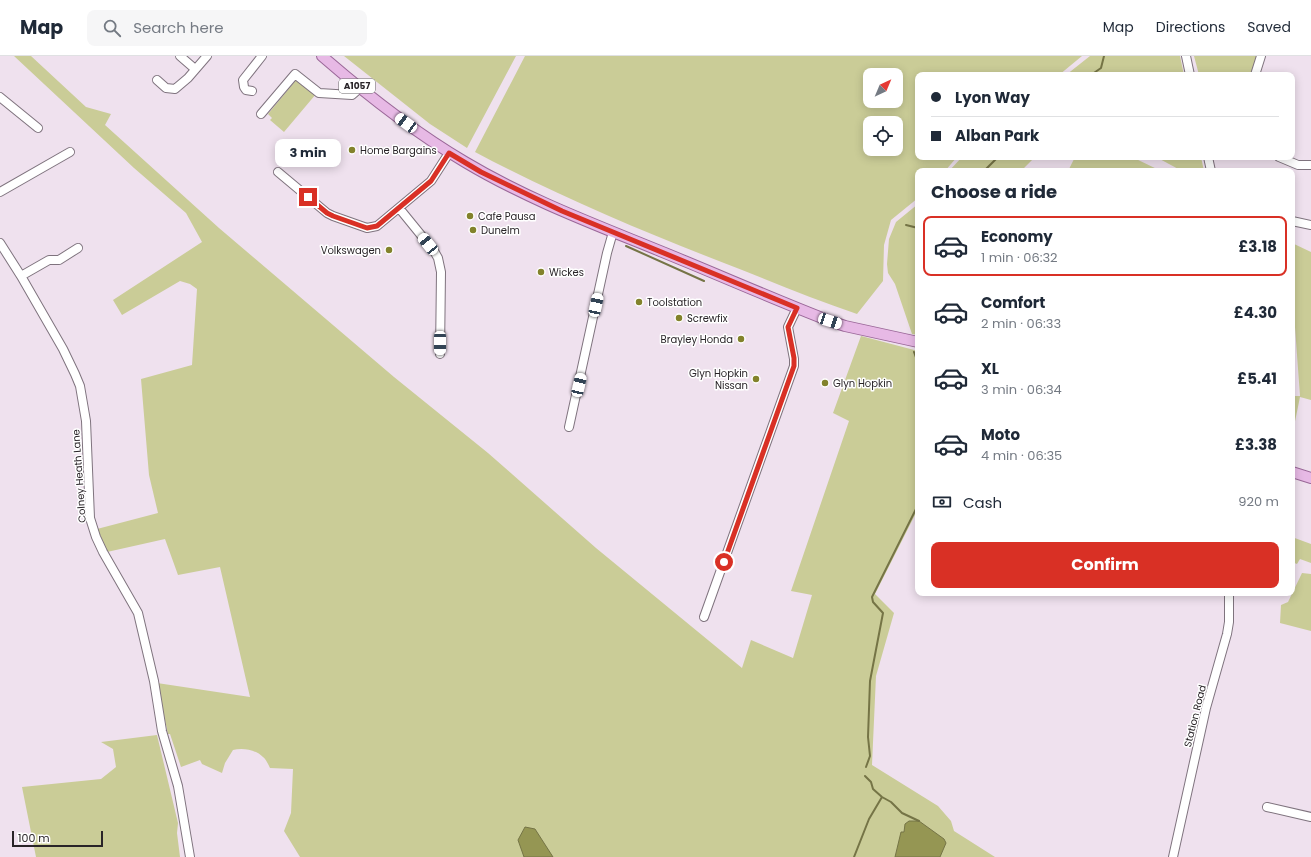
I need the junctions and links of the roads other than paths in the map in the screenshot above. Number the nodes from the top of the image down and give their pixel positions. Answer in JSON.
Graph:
{"nodes":[{"id":1,"x":180,"y":56,"type":"edge"},
{"id":2,"x":207,"y":56,"type":"edge"},
{"id":3,"x":262,"y":56,"type":"edge"},
{"id":4,"x":322,"y":56,"type":"edge"},
{"id":5,"x":1186,"y":56,"type":"edge"},
{"id":6,"x":1261,"y":56,"type":"edge"},
{"id":7,"x":195,"y":69,"type":"junction"},
{"id":8,"x":1189,"y":72,"type":"edge"},
{"id":9,"x":1256,"y":72,"type":"edge"},
{"id":10,"x":157,"y":80,"type":"dead end"},
{"id":11,"x":252,"y":91,"type":"dead end"},
{"id":12,"x":353,"y":94,"type":"junction"},
{"id":13,"x":0,"y":97,"type":"edge"},
{"id":14,"x":262,"y":114,"type":"dead end"},
{"id":15,"x":38,"y":128,"type":"dead end"},
{"id":16,"x":70,"y":152,"type":"dead end"},
{"id":17,"x":449,"y":153,"type":"junction"},
{"id":18,"x":1286,"y":160,"type":"edge"},
{"id":19,"x":1311,"y":165,"type":"edge"},
{"id":20,"x":278,"y":172,"type":"dead end"},
{"id":21,"x":0,"y":192,"type":"edge"},
{"id":22,"x":399,"y":208,"type":"junction"},
{"id":23,"x":1295,"y":222,"type":"edge"},
{"id":24,"x":1311,"y":225,"type":"edge"},
{"id":25,"x":613,"y":232,"type":"junction"},
{"id":26,"x":0,"y":243,"type":"edge"},
{"id":27,"x":78,"y":248,"type":"dead end"},
{"id":28,"x":21,"y":276,"type":"junction"},
{"id":29,"x":797,"y":308,"type":"junction"},
{"id":30,"x":915,"y":341,"type":"edge"},
{"id":31,"x":440,"y":354,"type":"dead end"},
{"id":32,"x":569,"y":427,"type":"dead end"},
{"id":33,"x":1295,"y":473,"type":"edge"},
{"id":34,"x":1311,"y":478,"type":"edge"},
{"id":35,"x":1229,"y":596,"type":"edge"},
{"id":36,"x":704,"y":617,"type":"dead end"},
{"id":37,"x":1267,"y":807,"type":"dead end"},
{"id":38,"x":1311,"y":817,"type":"edge"},
{"id":39,"x":190,"y":857,"type":"edge"},
{"id":40,"x":1173,"y":857,"type":"edge"}],
"edges":[{"from":1,"to":7,"type":"street"},
{"from":2,"to":7,"type":"street"},
{"from":3,"to":11,"type":"street"},
{"from":4,"to":12,"type":"main road","number":"A1057"},
{"from":5,"to":8,"type":"street"},
{"from":6,"to":9,"type":"street"},
{"from":7,"to":10,"type":"street"},
{"from":12,"to":14,"type":"street"},
{"from":12,"to":17,"type":"main road","number":"A1057"},
{"from":13,"to":15,"type":"street"},
{"from":16,"to":21,"type":"street"},
{"from":17,"to":22,"type":"street"},
{"from":17,"to":25,"type":"main road","number":"A1057"},
{"from":18,"to":19,"type":"street"},
{"from":20,"to":22,"type":"street"},
{"from":22,"to":31,"type":"street"},
{"from":23,"to":24,"type":"street"},
{"from":25,"to":29,"type":"main road","number":"A1057"},
{"from":25,"to":32,"type":"street"},
{"from":26,"to":28,"type":"street","name":"Colney Heath Lane"},
{"from":27,"to":28,"type":"street"},
{"from":28,"to":39,"type":"street","name":"Colney Heath Lane"},
{"from":29,"to":30,"type":"main road","number":"A1057"},
{"from":29,"to":36,"type":"street"},
{"from":33,"to":34,"type":"main road"},
{"from":35,"to":40,"type":"street","name":"Station Road"},
{"from":37,"to":38,"type":"street"}]}
